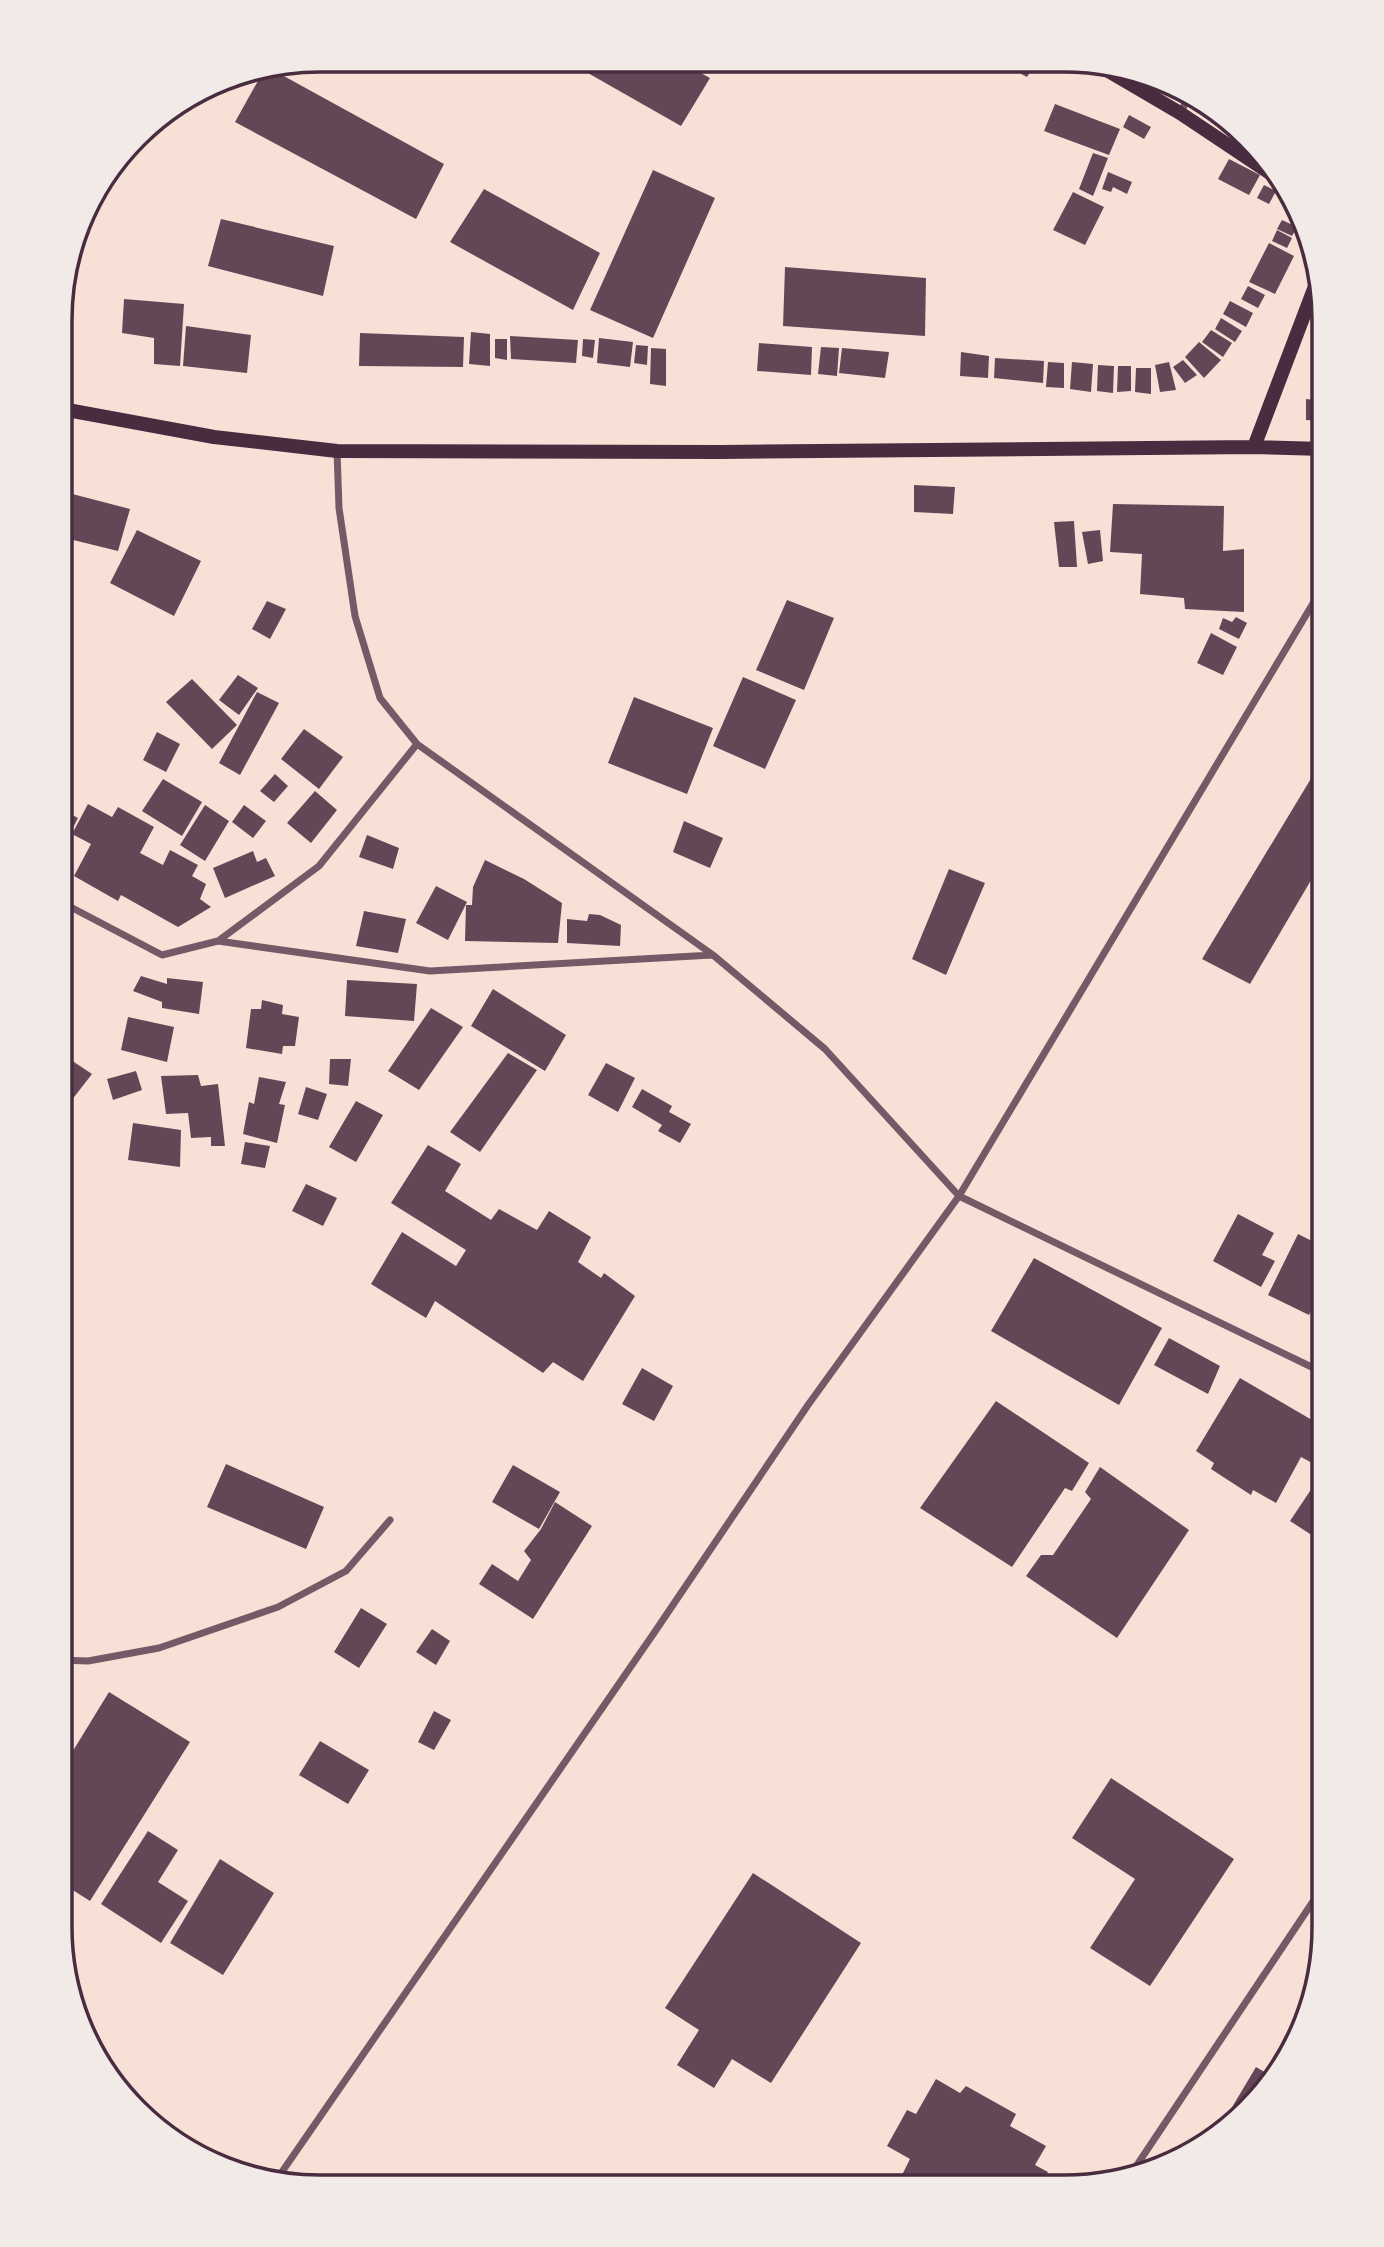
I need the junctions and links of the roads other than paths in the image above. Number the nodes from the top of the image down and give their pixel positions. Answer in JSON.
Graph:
{"nodes":[{"id":1,"x":1121,"y":79,"type":"edge"},
{"id":2,"x":1185,"y":103,"type":"edge"},
{"id":3,"x":1180,"y":113,"type":"junction"},
{"id":4,"x":1258,"y":165,"type":"edge"},
{"id":5,"x":1311,"y":296,"type":"edge"},
{"id":6,"x":72,"y":411,"type":"edge"},
{"id":7,"x":1254,"y":447,"type":"junction"},
{"id":8,"x":1312,"y":449,"type":"edge"},
{"id":9,"x":337,"y":451,"type":"junction"},
{"id":10,"x":1312,"y":605,"type":"edge"},
{"id":11,"x":417,"y":744,"type":"junction"},
{"id":12,"x":72,"y":908,"type":"edge"},
{"id":13,"x":218,"y":941,"type":"junction"},
{"id":14,"x":713,"y":955,"type":"junction"},
{"id":15,"x":960,"y":1196,"type":"junction"},
{"id":16,"x":1312,"y":1367,"type":"edge"},
{"id":17,"x":390,"y":1520,"type":"dead end"},
{"id":18,"x":72,"y":1660,"type":"edge"},
{"id":19,"x":1312,"y":1903,"type":"edge"},
{"id":20,"x":1136,"y":2164,"type":"edge"},
{"id":21,"x":282,"y":2172,"type":"edge"}],
"edges":[{"from":1,"to":3,"type":"main road"},
{"from":2,"to":3,"type":"street"},
{"from":3,"to":4,"type":"main road"},
{"from":5,"to":7,"type":"main road"},
{"from":6,"to":9,"type":"main road"},
{"from":7,"to":8,"type":"main road"},
{"from":7,"to":9,"type":"main road"},
{"from":9,"to":11,"type":"street"},
{"from":10,"to":15,"type":"street"},
{"from":11,"to":13,"type":"street"},
{"from":11,"to":14,"type":"street"},
{"from":12,"to":13,"type":"street"},
{"from":13,"to":14,"type":"street"},
{"from":14,"to":15,"type":"street"},
{"from":15,"to":16,"type":"street"},
{"from":15,"to":21,"type":"street"},
{"from":17,"to":18,"type":"street"},
{"from":19,"to":20,"type":"street"}]}
